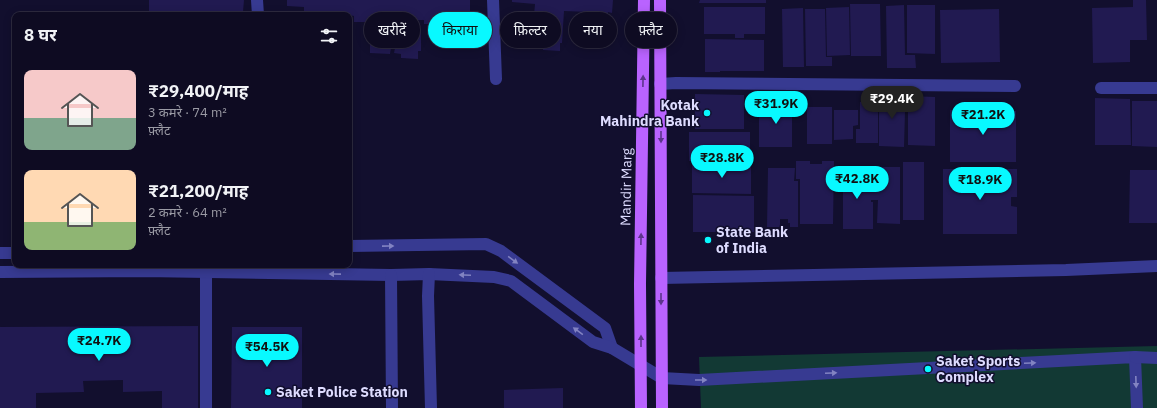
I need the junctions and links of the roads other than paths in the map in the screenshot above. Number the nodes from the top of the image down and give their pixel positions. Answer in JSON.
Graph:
{"nodes":[{"id":1,"x":257,"y":0,"type":"edge"},
{"id":2,"x":493,"y":0,"type":"edge"},
{"id":3,"x":644,"y":0,"type":"edge"},
{"id":4,"x":660,"y":0,"type":"edge"},
{"id":5,"x":258,"y":12,"type":"edge"},
{"id":6,"x":496,"y":79,"type":"dead end"},
{"id":7,"x":660,"y":84,"type":"junction"},
{"id":8,"x":1015,"y":86,"type":"dead end"},
{"id":9,"x":1101,"y":88,"type":"dead end"},
{"id":10,"x":1157,"y":88,"type":"edge"},
{"id":11,"x":352,"y":246,"type":"edge"},
{"id":12,"x":0,"y":253,"type":"edge"},
{"id":13,"x":12,"y":253,"type":"edge"},
{"id":14,"x":1157,"y":266,"type":"edge"},
{"id":15,"x":206,"y":268,"type":"edge"},
{"id":16,"x":0,"y":272,"type":"edge"},
{"id":17,"x":429,"y":274,"type":"junction"},
{"id":18,"x":391,"y":275,"type":"junction"},
{"id":19,"x":661,"y":278,"type":"junction"},
{"id":20,"x":612,"y":348,"type":"junction"},
{"id":21,"x":1135,"y":358,"type":"junction"},
{"id":22,"x":1157,"y":358,"type":"edge"},
{"id":23,"x":641,"y":365,"type":"junction"},
{"id":24,"x":662,"y":378,"type":"junction"},
{"id":25,"x":206,"y":408,"type":"edge"},
{"id":26,"x":392,"y":408,"type":"edge"},
{"id":27,"x":430,"y":408,"type":"edge"},
{"id":28,"x":641,"y":408,"type":"edge"},
{"id":29,"x":662,"y":408,"type":"edge"},
{"id":30,"x":1137,"y":408,"type":"edge"}],
"edges":[{"from":1,"to":5,"type":"street"},
{"from":2,"to":6,"type":"street"},
{"from":23,"to":3,"type":"main road","name":"Mandir Marg","one_way":true},
{"from":4,"to":7,"type":"main road"},
{"from":7,"to":8,"type":"street"},
{"from":7,"to":19,"type":"main road","one_way":true},
{"from":9,"to":10,"type":"street"},
{"from":11,"to":20,"type":"street","one_way":true},
{"from":12,"to":13,"type":"street"},
{"from":14,"to":19,"type":"street"},
{"from":15,"to":16,"type":"street"},
{"from":18,"to":15,"type":"street","one_way":true},
{"from":15,"to":25,"type":"street"},
{"from":17,"to":18,"type":"street"},
{"from":20,"to":17,"type":"street","one_way":true},
{"from":17,"to":27,"type":"street"},
{"from":18,"to":26,"type":"street"},
{"from":19,"to":24,"type":"main road","one_way":true},
{"from":20,"to":23,"type":"street"},
{"from":21,"to":22,"type":"street"},
{"from":24,"to":21,"type":"street","one_way":true},
{"from":21,"to":30,"type":"street","one_way":true},
{"from":23,"to":24,"type":"street"},
{"from":23,"to":28,"type":"main road","name":"Mandir Marg"},
{"from":24,"to":29,"type":"main road"}]}
